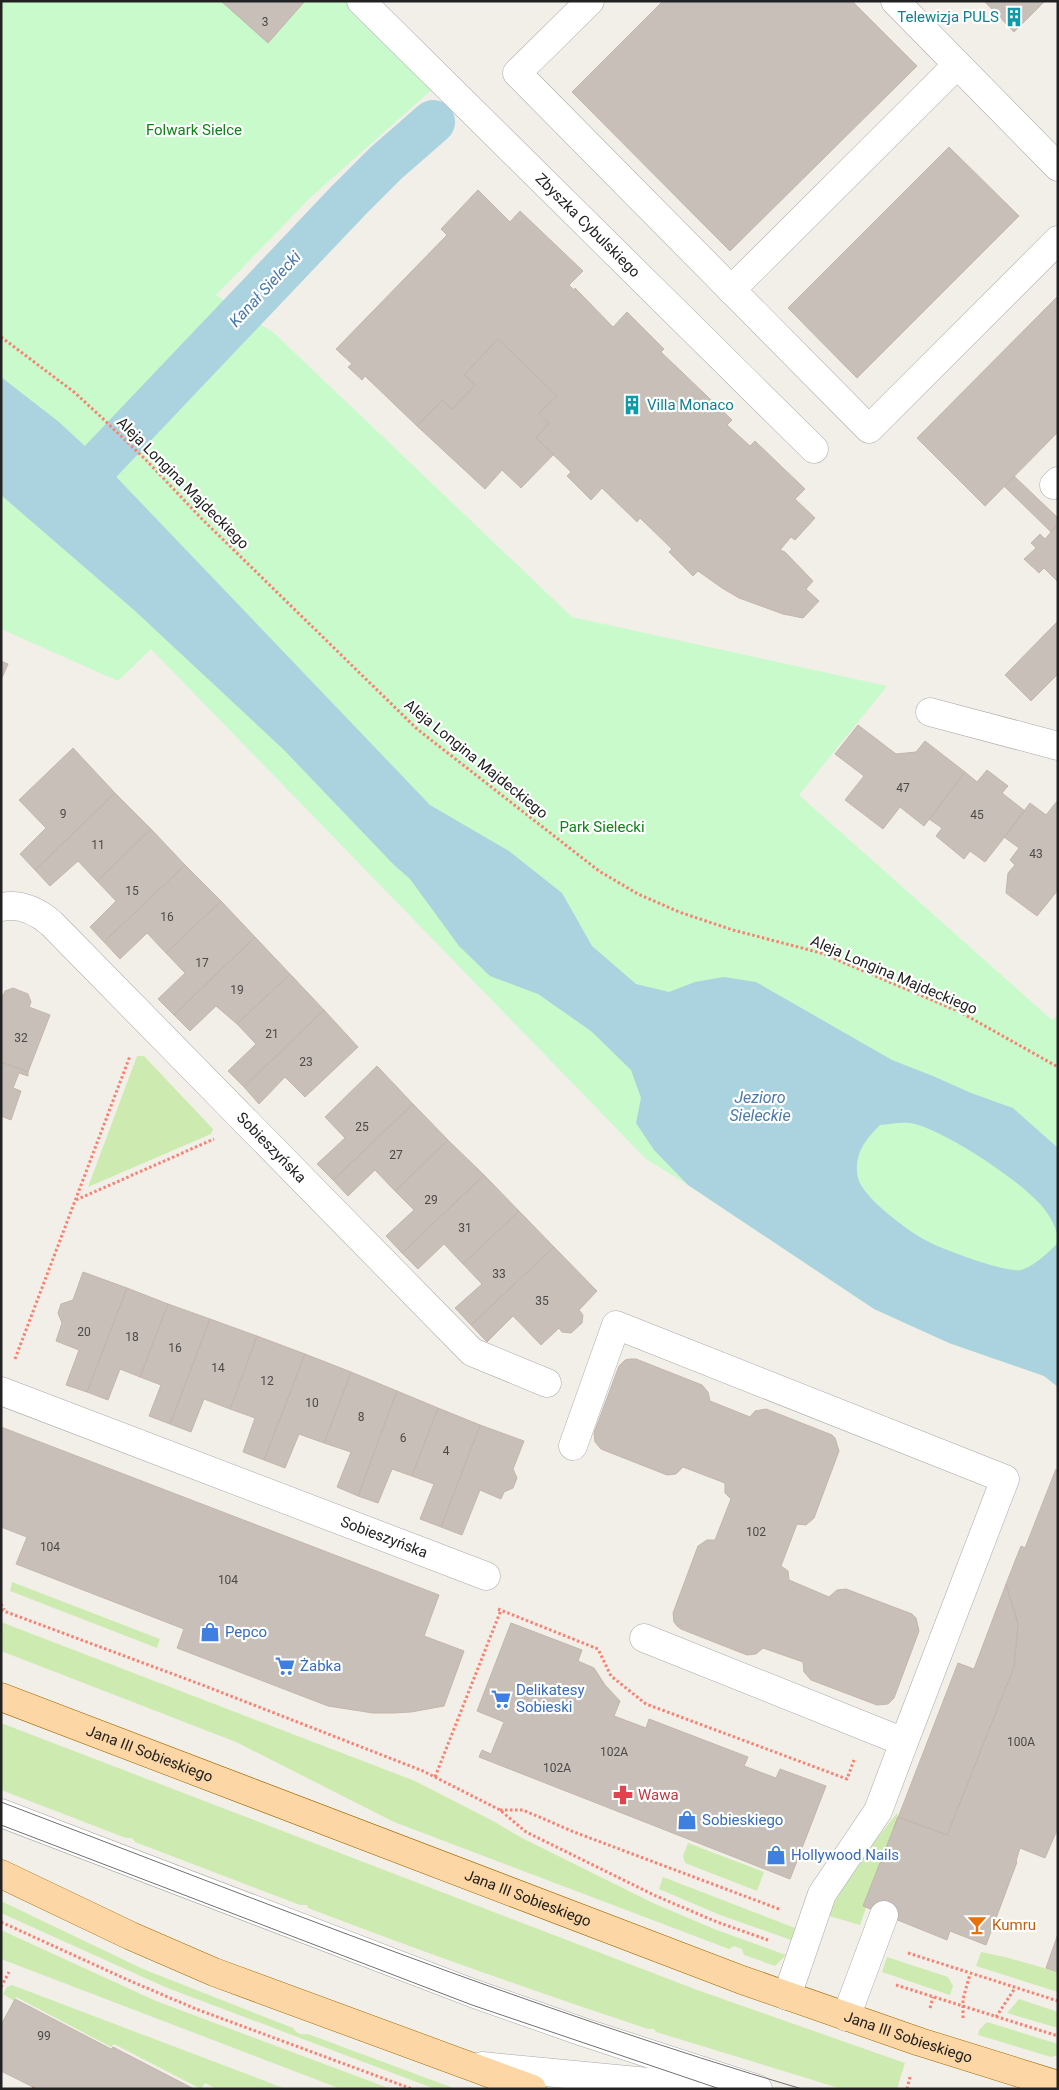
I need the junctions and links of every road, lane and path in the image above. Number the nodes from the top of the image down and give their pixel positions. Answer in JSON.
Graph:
{"nodes":[{"id":1,"x":361,"y":1,"type":"edge"},
{"id":2,"x":590,"y":1,"type":"edge"},
{"id":3,"x":895,"y":1,"type":"edge"},
{"id":4,"x":957,"y":65,"type":"junction"},
{"id":5,"x":1053,"y":152,"type":"edge"},
{"id":6,"x":1058,"y":240,"type":"edge"},
{"id":7,"x":731,"y":290,"type":"junction"},
{"id":8,"x":1,"y":337,"type":"edge"},
{"id":9,"x":814,"y":449,"type":"dead end"},
{"id":10,"x":930,"y":712,"type":"dead end"},
{"id":11,"x":1058,"y":746,"type":"edge"},
{"id":12,"x":1,"y":907,"type":"edge"},
{"id":13,"x":145,"y":1018,"type":"junction"},
{"id":14,"x":1058,"y":1067,"type":"edge"},
{"id":15,"x":248,"y":1124,"type":"junction"},
{"id":16,"x":75,"y":1200,"type":"junction"},
{"id":17,"x":547,"y":1383,"type":"dead end"},
{"id":18,"x":2,"y":1393,"type":"edge"},
{"id":19,"x":573,"y":1446,"type":"dead end"},
{"id":20,"x":486,"y":1576,"type":"joint"},
{"id":21,"x":1,"y":1604,"type":"edge"},
{"id":22,"x":3,"y":1610,"type":"edge"},
{"id":23,"x":501,"y":1610,"type":"junction"},
{"id":24,"x":644,"y":1638,"type":"dead end"},
{"id":25,"x":1,"y":1697,"type":"edge"},
{"id":26,"x":866,"y":1727,"type":"junction"},
{"id":27,"x":904,"y":1742,"type":"junction"},
{"id":28,"x":434,"y":1777,"type":"junction"},
{"id":29,"x":500,"y":1810,"type":"dead end"},
{"id":30,"x":1,"y":1813,"type":"edge"},
{"id":31,"x":1,"y":1874,"type":"edge"},
{"id":32,"x":884,"y":1914,"type":"dead end"},
{"id":33,"x":9,"y":1972,"type":"dead end"},
{"id":34,"x":970,"y":1974,"type":"dead end"},
{"id":35,"x":1,"y":1987,"type":"edge"},
{"id":36,"x":1015,"y":1988,"type":"dead end"},
{"id":37,"x":787,"y":1996,"type":"junction"},
{"id":38,"x":846,"y":2017,"type":"junction"},
{"id":39,"x":996,"y":2017,"type":"dead end"},
{"id":40,"x":961,"y":2024,"type":"dead end"},
{"id":41,"x":461,"y":2064,"type":"junction"},
{"id":42,"x":1058,"y":2085,"type":"edge"},
{"id":43,"x":532,"y":2089,"type":"edge"},
{"id":44,"x":721,"y":2089,"type":"edge"},
{"id":45,"x":758,"y":2089,"type":"edge"}],
"edges":[{"from":1,"to":9,"type":"street","name":"Zbyszka Cybulskiego"},
{"from":2,"to":7,"type":"street"},
{"from":3,"to":4,"type":"street"},
{"from":4,"to":5,"type":"street"},
{"from":4,"to":7,"type":"street"},
{"from":6,"to":7,"type":"street"},
{"from":8,"to":14,"type":"path","name":"Aleja Longina Majdeckiego"},
{"from":10,"to":11,"type":"street"},
{"from":12,"to":13,"type":"street","name":"Sobieszyńska"},
{"from":13,"to":15,"type":"street","name":"Sobieszyńska"},
{"from":13,"to":16,"type":"path"},
{"from":15,"to":16,"type":"path"},
{"from":15,"to":17,"type":"street","name":"Sobieszyńska"},
{"from":16,"to":18,"type":"path"},
{"from":18,"to":20,"type":"street","name":"Sobieszyńska"},
{"from":19,"to":27,"type":"street"},
{"from":20,"to":23,"type":"path"},
{"from":21,"to":22,"type":"path"},
{"from":22,"to":28,"type":"path"},
{"from":23,"to":26,"type":"path"},
{"from":23,"to":28,"type":"path"},
{"from":24,"to":26,"type":"street"},
{"from":25,"to":37,"type":"main road","name":"Jana III Sobieskiego"},
{"from":26,"to":27,"type":"street"},
{"from":27,"to":37,"type":"street"},
{"from":28,"to":29,"type":"path"},
{"from":30,"to":45,"type":"street"},
{"from":31,"to":41,"type":"main road"},
{"from":32,"to":38,"type":"street"},
{"from":33,"to":35,"type":"path"},
{"from":34,"to":40,"type":"path"},
{"from":36,"to":39,"type":"path"},
{"from":37,"to":38,"type":"main road","name":"Jana III Sobieskiego"},
{"from":38,"to":42,"type":"main road","name":"Jana III Sobieskiego"},
{"from":41,"to":43,"type":"main road"},
{"from":41,"to":44,"type":"street"}]}
